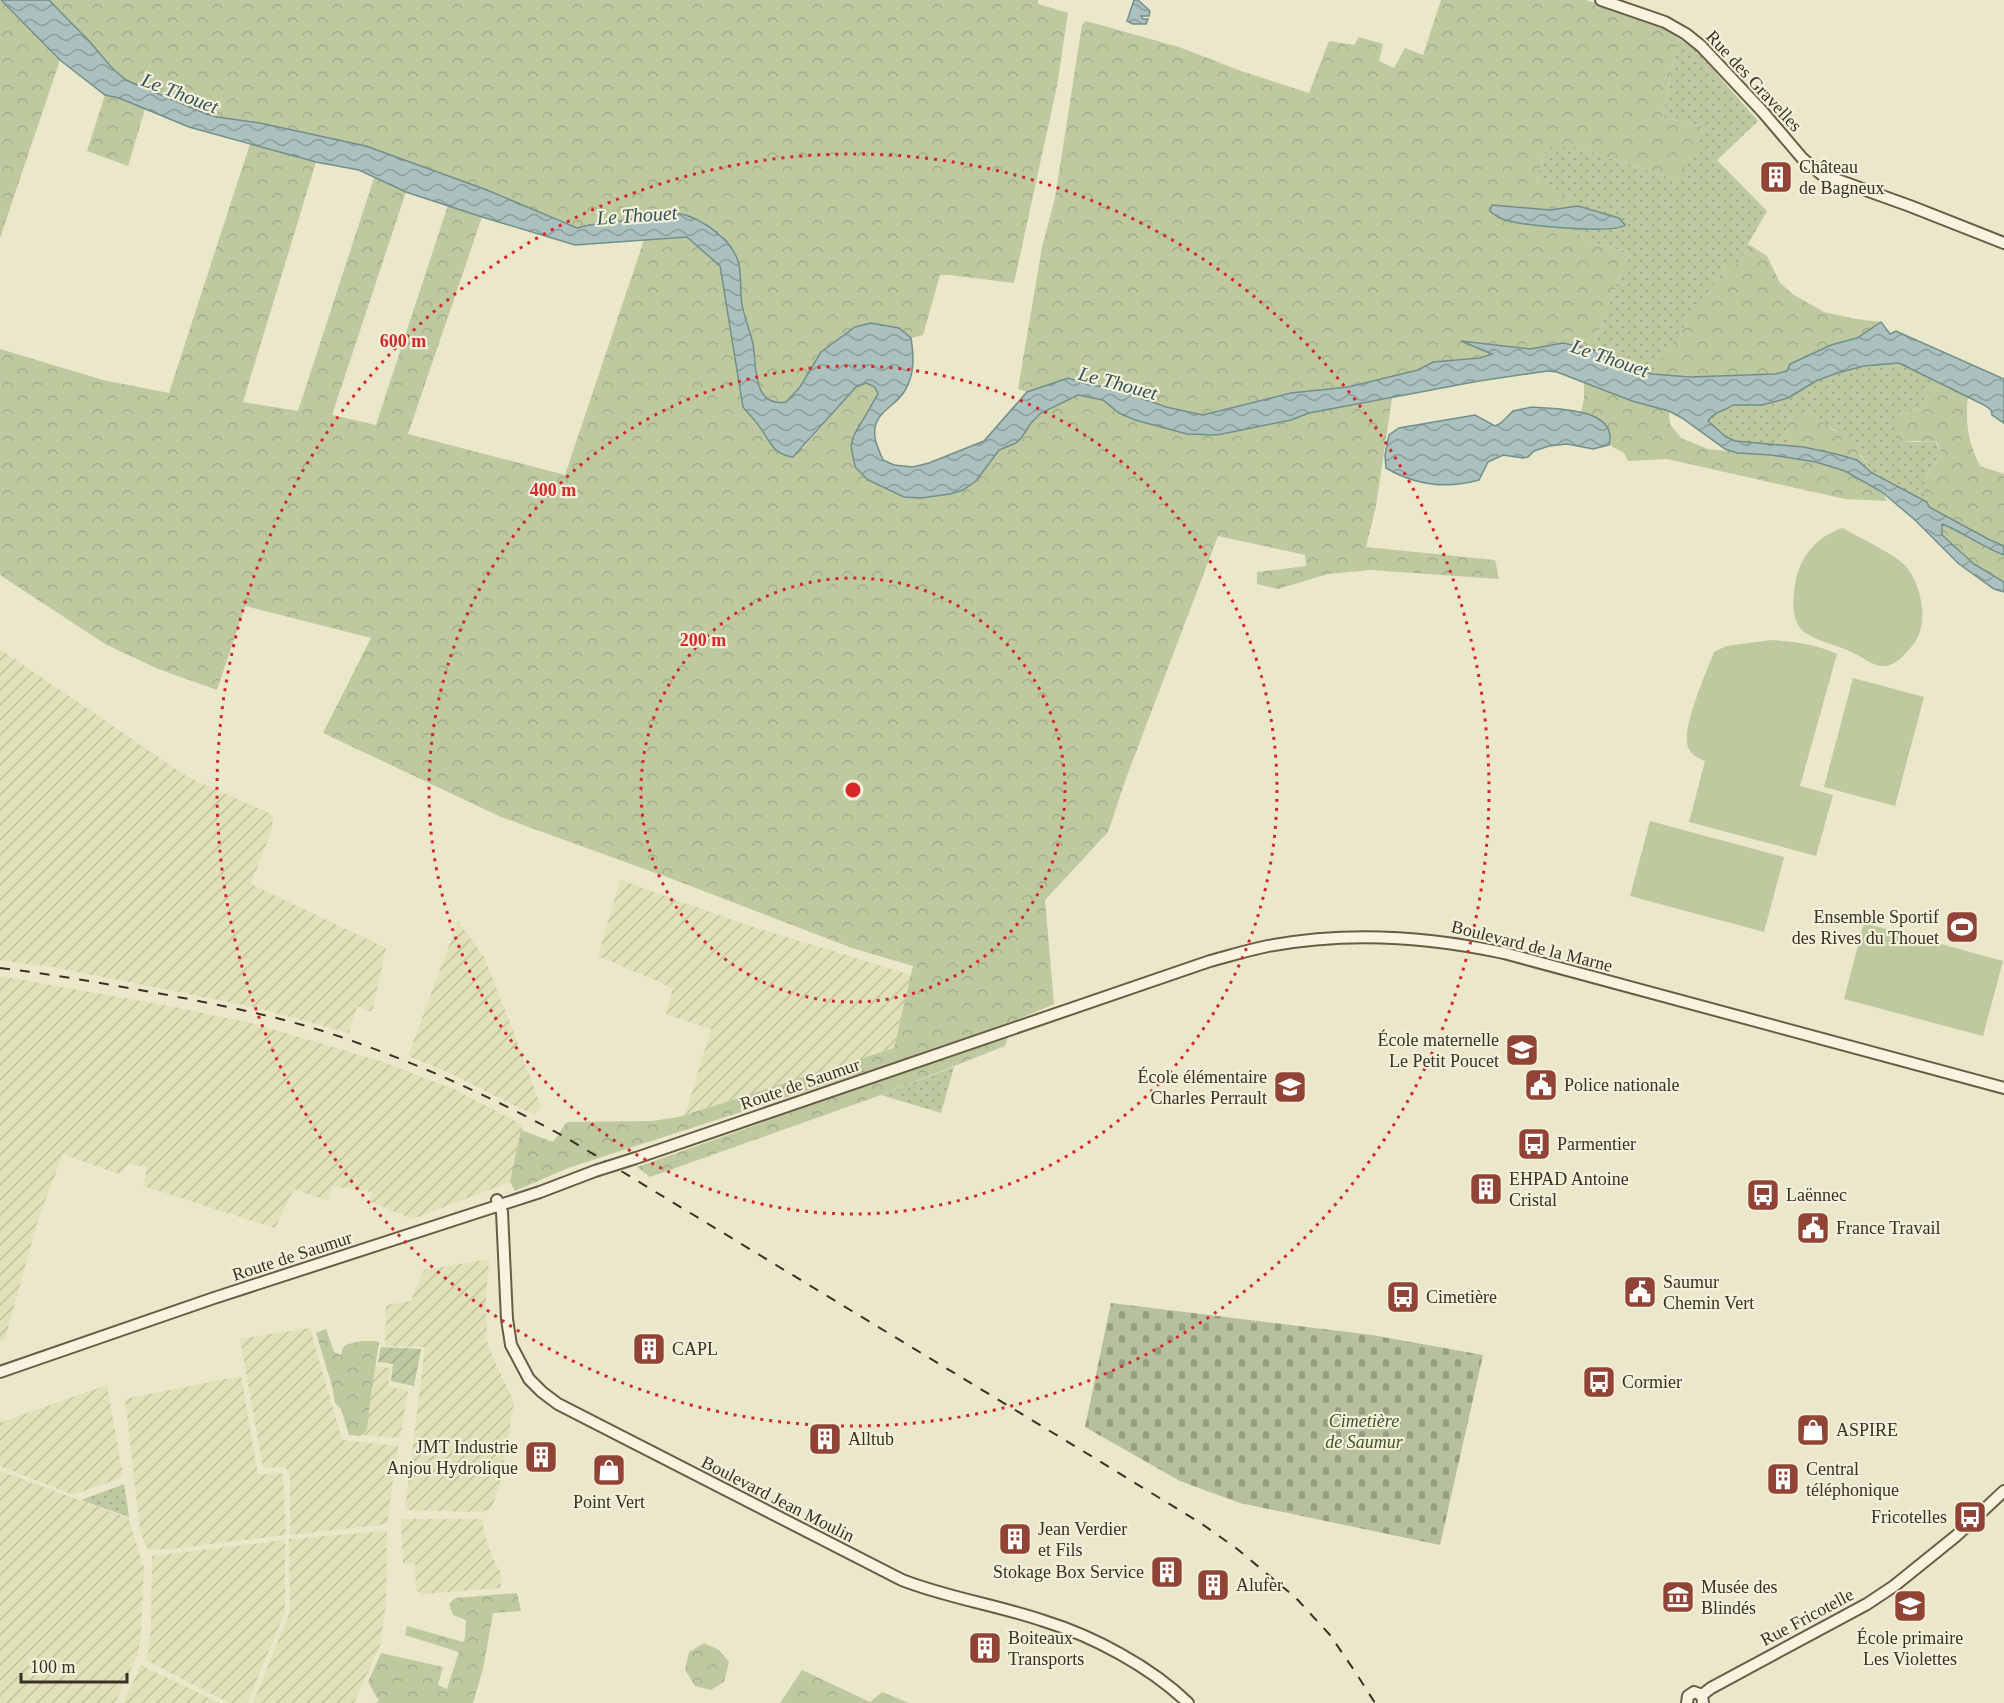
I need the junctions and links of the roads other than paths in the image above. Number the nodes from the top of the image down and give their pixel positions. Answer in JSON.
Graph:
{"nodes":[{"id":1,"x":1602,"y":0,"type":"edge"},
{"id":2,"x":2004,"y":243,"type":"edge"},
{"id":3,"x":1017,"y":1026,"type":"joint"},
{"id":4,"x":2004,"y":1088,"type":"edge"},
{"id":5,"x":498,"y":1203,"type":"junction"},
{"id":6,"x":0,"y":1367,"type":"edge"},
{"id":7,"x":0,"y":1372,"type":"edge"},
{"id":8,"x":2004,"y":1491,"type":"edge"},
{"id":9,"x":1703,"y":1699,"type":"edge"},
{"id":10,"x":1188,"y":1703,"type":"edge"},
{"id":11,"x":1687,"y":1703,"type":"edge"}],
"edges":[{"from":1,"to":2,"type":"main road","name":"Rue des Gravelles"},
{"from":3,"to":4,"type":"main road","name":"Boulevard de la Marne"},
{"from":3,"to":5,"type":"main road","name":"Route de Saumur","bridge":true},
{"from":5,"to":6,"type":"main road","name":"Route de Saumur"},
{"from":5,"to":7,"type":"main road","name":"Route de Saumur"},
{"from":5,"to":10,"type":"main road","name":"Boulevard Jean Moulin"},
{"from":8,"to":9,"type":"main road","name":"Rue Fricotelle"},
{"from":9,"to":11,"type":"main road","name":"Rue Fricotelle"}]}
